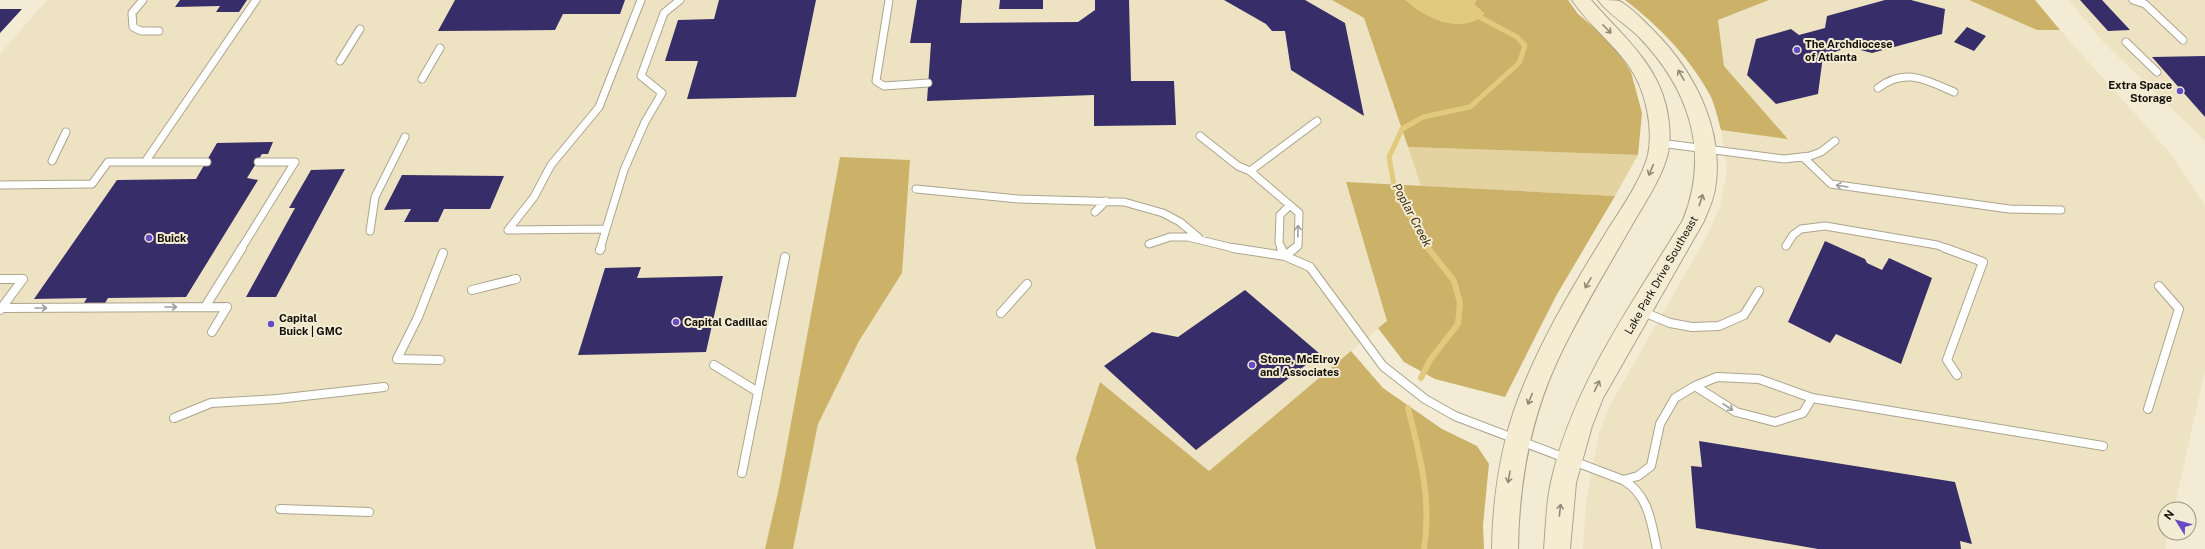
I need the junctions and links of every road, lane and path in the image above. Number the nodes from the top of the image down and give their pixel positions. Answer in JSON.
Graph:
{"nodes":[{"id":1,"x":143,"y":0,"type":"edge"},
{"id":2,"x":256,"y":0,"type":"edge"},
{"id":3,"x":641,"y":0,"type":"edge"},
{"id":4,"x":680,"y":0,"type":"edge"},
{"id":5,"x":889,"y":0,"type":"edge"},
{"id":6,"x":1581,"y":0,"type":"edge"},
{"id":7,"x":1607,"y":0,"type":"edge"},
{"id":8,"x":2133,"y":0,"type":"edge"},
{"id":9,"x":360,"y":29,"type":"dead end"},
{"id":10,"x":159,"y":31,"type":"dead end"},
{"id":11,"x":2183,"y":40,"type":"dead end"},
{"id":12,"x":2126,"y":42,"type":"dead end"},
{"id":13,"x":440,"y":48,"type":"dead end"},
{"id":14,"x":340,"y":61,"type":"dead end"},
{"id":15,"x":2157,"y":72,"type":"dead end"},
{"id":16,"x":422,"y":79,"type":"dead end"},
{"id":17,"x":928,"y":83,"type":"dead end"},
{"id":18,"x":1878,"y":88,"type":"dead end"},
{"id":19,"x":1954,"y":92,"type":"dead end"},
{"id":20,"x":1317,"y":121,"type":"dead end"},
{"id":21,"x":66,"y":132,"type":"dead end"},
{"id":22,"x":1200,"y":136,"type":"dead end"},
{"id":23,"x":406,"y":137,"type":"dead end"},
{"id":24,"x":1835,"y":141,"type":"dead end"},
{"id":25,"x":1659,"y":143,"type":"junction"},
{"id":26,"x":1704,"y":149,"type":"junction"},
{"id":27,"x":1803,"y":157,"type":"junction"},
{"id":28,"x":52,"y":161,"type":"dead end"},
{"id":29,"x":145,"y":162,"type":"junction"},
{"id":30,"x":207,"y":162,"type":"dead end"},
{"id":31,"x":258,"y":162,"type":"dead end"},
{"id":32,"x":1250,"y":171,"type":"junction"},
{"id":33,"x":0,"y":184,"type":"edge"},
{"id":34,"x":916,"y":188,"type":"dead end"},
{"id":35,"x":1106,"y":201,"type":"junction"},
{"id":36,"x":1290,"y":205,"type":"junction"},
{"id":37,"x":2061,"y":210,"type":"dead end"},
{"id":38,"x":1095,"y":212,"type":"dead end"},
{"id":39,"x":606,"y":229,"type":"junction"},
{"id":40,"x":370,"y":231,"type":"dead end"},
{"id":41,"x":1201,"y":240,"type":"junction"},
{"id":42,"x":1149,"y":244,"type":"dead end"},
{"id":43,"x":1786,"y":246,"type":"dead end"},
{"id":44,"x":600,"y":250,"type":"dead end"},
{"id":45,"x":443,"y":253,"type":"dead end"},
{"id":46,"x":1285,"y":256,"type":"junction"},
{"id":47,"x":785,"y":257,"type":"dead end"},
{"id":48,"x":0,"y":279,"type":"edge"},
{"id":49,"x":516,"y":279,"type":"dead end"},
{"id":50,"x":1027,"y":284,"type":"dead end"},
{"id":51,"x":2159,"y":286,"type":"dead end"},
{"id":52,"x":472,"y":290,"type":"dead end"},
{"id":53,"x":1759,"y":291,"type":"dead end"},
{"id":54,"x":205,"y":307,"type":"junction"},
{"id":55,"x":1,"y":309,"type":"edge"},
{"id":56,"x":1640,"y":311,"type":"junction"},
{"id":57,"x":1001,"y":313,"type":"dead end"},
{"id":58,"x":212,"y":332,"type":"dead end"},
{"id":59,"x":440,"y":360,"type":"dead end"},
{"id":60,"x":714,"y":366,"type":"dead end"},
{"id":61,"x":1957,"y":375,"type":"dead end"},
{"id":62,"x":1695,"y":386,"type":"junction"},
{"id":63,"x":384,"y":387,"type":"dead end"},
{"id":64,"x":758,"y":392,"type":"junction"},
{"id":65,"x":1812,"y":398,"type":"junction"},
{"id":66,"x":2148,"y":409,"type":"dead end"},
{"id":67,"x":174,"y":418,"type":"dead end"},
{"id":68,"x":1517,"y":439,"type":"junction"},
{"id":69,"x":2103,"y":446,"type":"dead end"},
{"id":70,"x":1570,"y":460,"type":"junction"},
{"id":71,"x":742,"y":473,"type":"dead end"},
{"id":72,"x":1623,"y":480,"type":"junction"},
{"id":73,"x":280,"y":508,"type":"dead end"},
{"id":74,"x":369,"y":512,"type":"dead end"},
{"id":75,"x":1505,"y":549,"type":"edge"},
{"id":76,"x":1558,"y":549,"type":"edge"},
{"id":77,"x":1657,"y":549,"type":"edge"}],
"edges":[{"from":1,"to":10,"type":"lane"},
{"from":2,"to":29,"type":"lane"},
{"from":3,"to":39,"type":"lane"},
{"from":4,"to":39,"type":"lane"},
{"from":5,"to":17,"type":"lane"},
{"from":6,"to":25,"type":"street","one_way":true},
{"from":26,"to":7,"type":"street","name":"Lake Park Drive Southeast","one_way":true},
{"from":8,"to":11,"type":"lane"},
{"from":9,"to":14,"type":"lane"},
{"from":12,"to":15,"type":"lane"},
{"from":13,"to":16,"type":"lane"},
{"from":18,"to":19,"type":"lane"},
{"from":20,"to":32,"type":"lane"},
{"from":21,"to":28,"type":"lane"},
{"from":22,"to":32,"type":"lane"},
{"from":23,"to":40,"type":"lane"},
{"from":24,"to":27,"type":"lane"},
{"from":25,"to":26,"type":"lane"},
{"from":25,"to":68,"type":"street","one_way":true},
{"from":26,"to":27,"type":"lane"},
{"from":56,"to":26,"type":"street","name":"Lake Park Drive Southeast","one_way":true},
{"from":37,"to":27,"type":"lane","one_way":true},
{"from":29,"to":30,"type":"lane"},
{"from":29,"to":33,"type":"lane"},
{"from":31,"to":54,"type":"lane"},
{"from":32,"to":36,"type":"lane"},
{"from":34,"to":35,"type":"lane"},
{"from":35,"to":38,"type":"lane"},
{"from":35,"to":41,"type":"lane"},
{"from":36,"to":46,"type":"lane"},
{"from":46,"to":36,"type":"lane","one_way":true},
{"from":39,"to":44,"type":"lane"},
{"from":41,"to":42,"type":"lane"},
{"from":41,"to":46,"type":"lane"},
{"from":43,"to":61,"type":"lane"},
{"from":45,"to":59,"type":"lane"},
{"from":46,"to":68,"type":"lane"},
{"from":47,"to":64,"type":"lane"},
{"from":48,"to":55,"type":"lane"},
{"from":49,"to":52,"type":"lane"},
{"from":50,"to":57,"type":"lane"},
{"from":51,"to":66,"type":"lane"},
{"from":53,"to":56,"type":"lane"},
{"from":55,"to":54,"type":"lane","one_way":true},
{"from":54,"to":58,"type":"lane"},
{"from":70,"to":56,"type":"street","name":"Lake Park Drive Southeast","one_way":true},
{"from":60,"to":64,"type":"lane"},
{"from":62,"to":65,"type":"lane"},
{"from":62,"to":65,"type":"lane","one_way":true},
{"from":62,"to":72,"type":"lane"},
{"from":63,"to":67,"type":"lane"},
{"from":64,"to":71,"type":"lane"},
{"from":65,"to":69,"type":"lane"},
{"from":68,"to":70,"type":"lane"},
{"from":68,"to":75,"type":"street","one_way":true},
{"from":70,"to":72,"type":"lane"},
{"from":76,"to":70,"type":"street","name":"Lake Park Drive Southeast","one_way":true},
{"from":72,"to":77,"type":"lane"},
{"from":73,"to":74,"type":"lane"}]}
